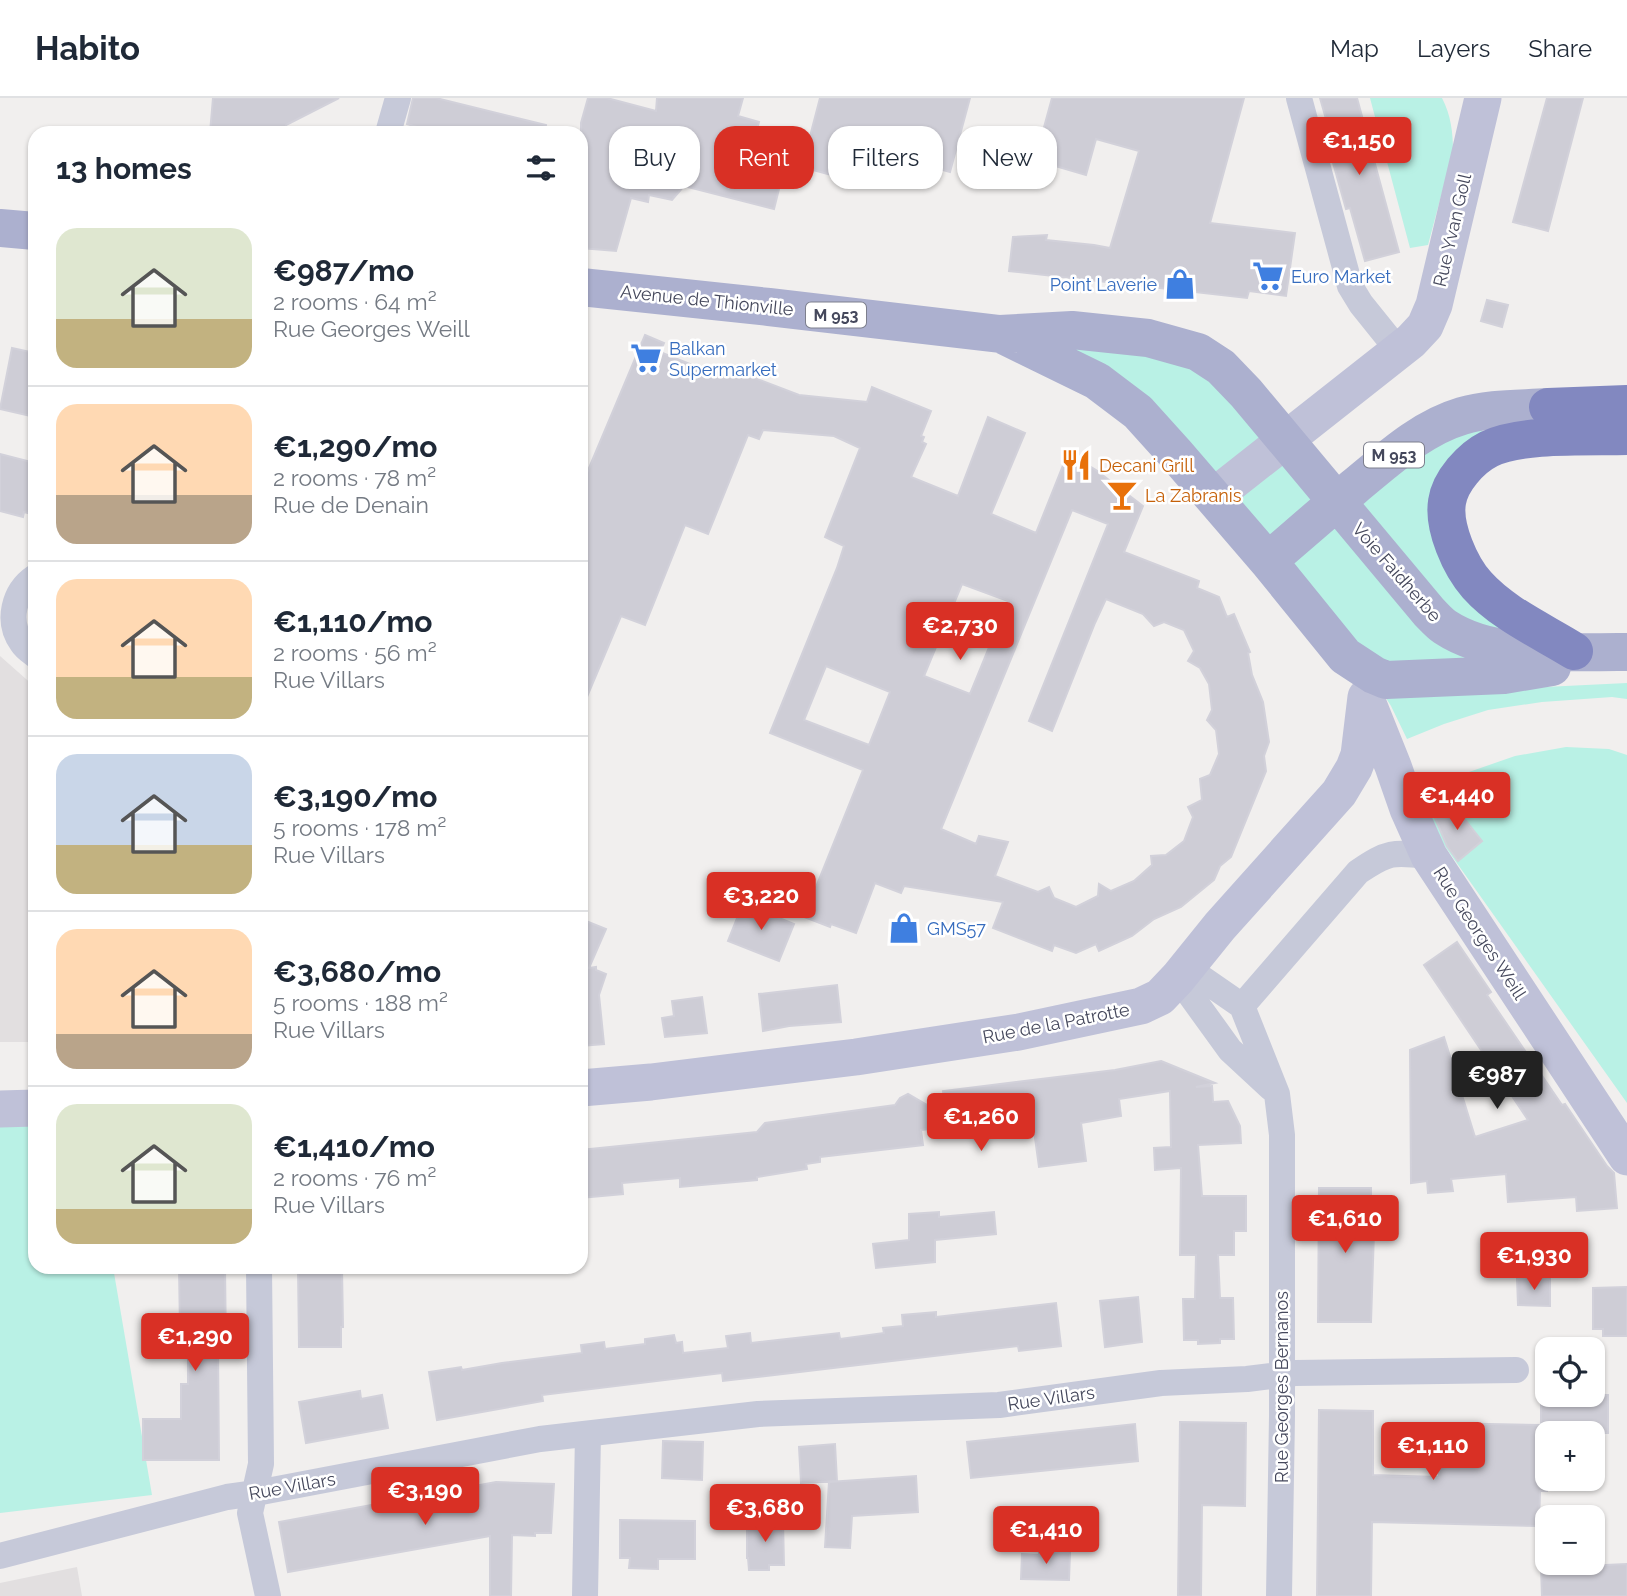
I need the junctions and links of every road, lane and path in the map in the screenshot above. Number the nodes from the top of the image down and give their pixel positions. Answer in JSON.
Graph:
{"nodes":[{"id":1,"x":398,"y":98,"type":"edge"},
{"id":2,"x":1299,"y":98,"type":"edge"},
{"id":3,"x":1483,"y":98,"type":"edge"},
{"id":4,"x":390,"y":126,"type":"edge"},
{"id":5,"x":0,"y":228,"type":"edge"},
{"id":6,"x":28,"y":230,"type":"edge"},
{"id":7,"x":588,"y":288,"type":"edge"},
{"id":8,"x":1000,"y":334,"type":"junction"},
{"id":9,"x":1398,"y":350,"type":"junction"},
{"id":10,"x":1627,"y":404,"type":"edge"},
{"id":11,"x":1548,"y":407,"type":"joint"},
{"id":12,"x":1627,"y":436,"type":"edge"},
{"id":13,"x":1284,"y":439,"type":"junction"},
{"id":14,"x":1213,"y":497,"type":"junction"},
{"id":15,"x":1337,"y":502,"type":"junction"},
{"id":16,"x":1268,"y":561,"type":"junction"},
{"id":17,"x":28,"y":583,"type":"edge"},
{"id":18,"x":7,"y":603,"type":"edge"},
{"id":19,"x":28,"y":649,"type":"edge"},
{"id":20,"x":1574,"y":651,"type":"junction"},
{"id":21,"x":1627,"y":654,"type":"edge"},
{"id":22,"x":1345,"y":656,"type":"junction"},
{"id":23,"x":1366,"y":697,"type":"junction"},
{"id":24,"x":1429,"y":856,"type":"junction"},
{"id":25,"x":1183,"y":973,"type":"junction"},
{"id":26,"x":1242,"y":1006,"type":"junction"},
{"id":27,"x":588,"y":1087,"type":"edge"},
{"id":28,"x":1277,"y":1094,"type":"junction"},
{"id":29,"x":28,"y":1108,"type":"edge"},
{"id":30,"x":0,"y":1109,"type":"edge"},
{"id":31,"x":1627,"y":1157,"type":"edge"},
{"id":32,"x":258,"y":1274,"type":"edge"},
{"id":33,"x":1516,"y":1370,"type":"dead end"},
{"id":34,"x":1281,"y":1375,"type":"junction"},
{"id":35,"x":588,"y":1434,"type":"junction"},
{"id":36,"x":256,"y":1493,"type":"junction"},
{"id":37,"x":0,"y":1556,"type":"edge"},
{"id":38,"x":268,"y":1596,"type":"edge"},
{"id":39,"x":585,"y":1596,"type":"edge"},
{"id":40,"x":1279,"y":1596,"type":"edge"}],
"edges":[{"from":1,"to":4,"type":"street"},
{"from":2,"to":9,"type":"street"},
{"from":3,"to":9,"type":"street","name":"Rue Yvan Goll"},
{"from":5,"to":6,"type":"main road"},
{"from":7,"to":8,"type":"main road","name":"Avenue de Thionville","number":"M 953"},
{"from":8,"to":13,"type":"main road","number":"M 953"},
{"from":8,"to":14,"type":"main road","number":"M 953"},
{"from":9,"to":13,"type":"street","name":"Rue Yvan Goll"},
{"from":10,"to":11,"type":"highway"},
{"from":11,"to":15,"type":"main road","number":"M 953"},
{"from":12,"to":20,"type":"highway"},
{"from":13,"to":14,"type":"street","name":"Rue Yvan Goll"},
{"from":13,"to":15,"type":"main road","number":"M 953"},
{"from":14,"to":16,"type":"main road","number":"M 953"},
{"from":15,"to":16,"type":"main road","number":"M 953"},
{"from":15,"to":20,"type":"main road","name":"Voie Faidherbe","number":"M 953"},
{"from":16,"to":22,"type":"main road","number":"M 953"},
{"from":17,"to":18,"type":"street"},
{"from":18,"to":19,"type":"street"},
{"from":20,"to":21,"type":"main road","name":"Voie Faidherbe","number":"M 953"},
{"from":21,"to":22,"type":"main road","number":"M 953"},
{"from":22,"to":23,"type":"street","name":"Rue Georges Weill"},
{"from":23,"to":24,"type":"street","name":"Rue Georges Weill"},
{"from":23,"to":25,"type":"street","name":"Rue de la Patrotte"},
{"from":24,"to":26,"type":"street"},
{"from":24,"to":31,"type":"street","name":"Rue Georges Weill"},
{"from":25,"to":26,"type":"street"},
{"from":25,"to":27,"type":"street","name":"Rue de la Patrotte"},
{"from":25,"to":28,"type":"street"},
{"from":26,"to":28,"type":"street","name":"Rue Georges Bernanos"},
{"from":28,"to":34,"type":"street","name":"Rue Georges Bernanos"},
{"from":29,"to":30,"type":"street"},
{"from":32,"to":36,"type":"street"},
{"from":33,"to":34,"type":"street","name":"Rue Villars"},
{"from":34,"to":35,"type":"street","name":"Rue Villars"},
{"from":34,"to":40,"type":"street","name":"Rue Georges Bernanos"},
{"from":35,"to":36,"type":"street","name":"Rue Villars"},
{"from":35,"to":39,"type":"street"},
{"from":36,"to":37,"type":"street","name":"Rue Villars"},
{"from":36,"to":38,"type":"street"}]}
